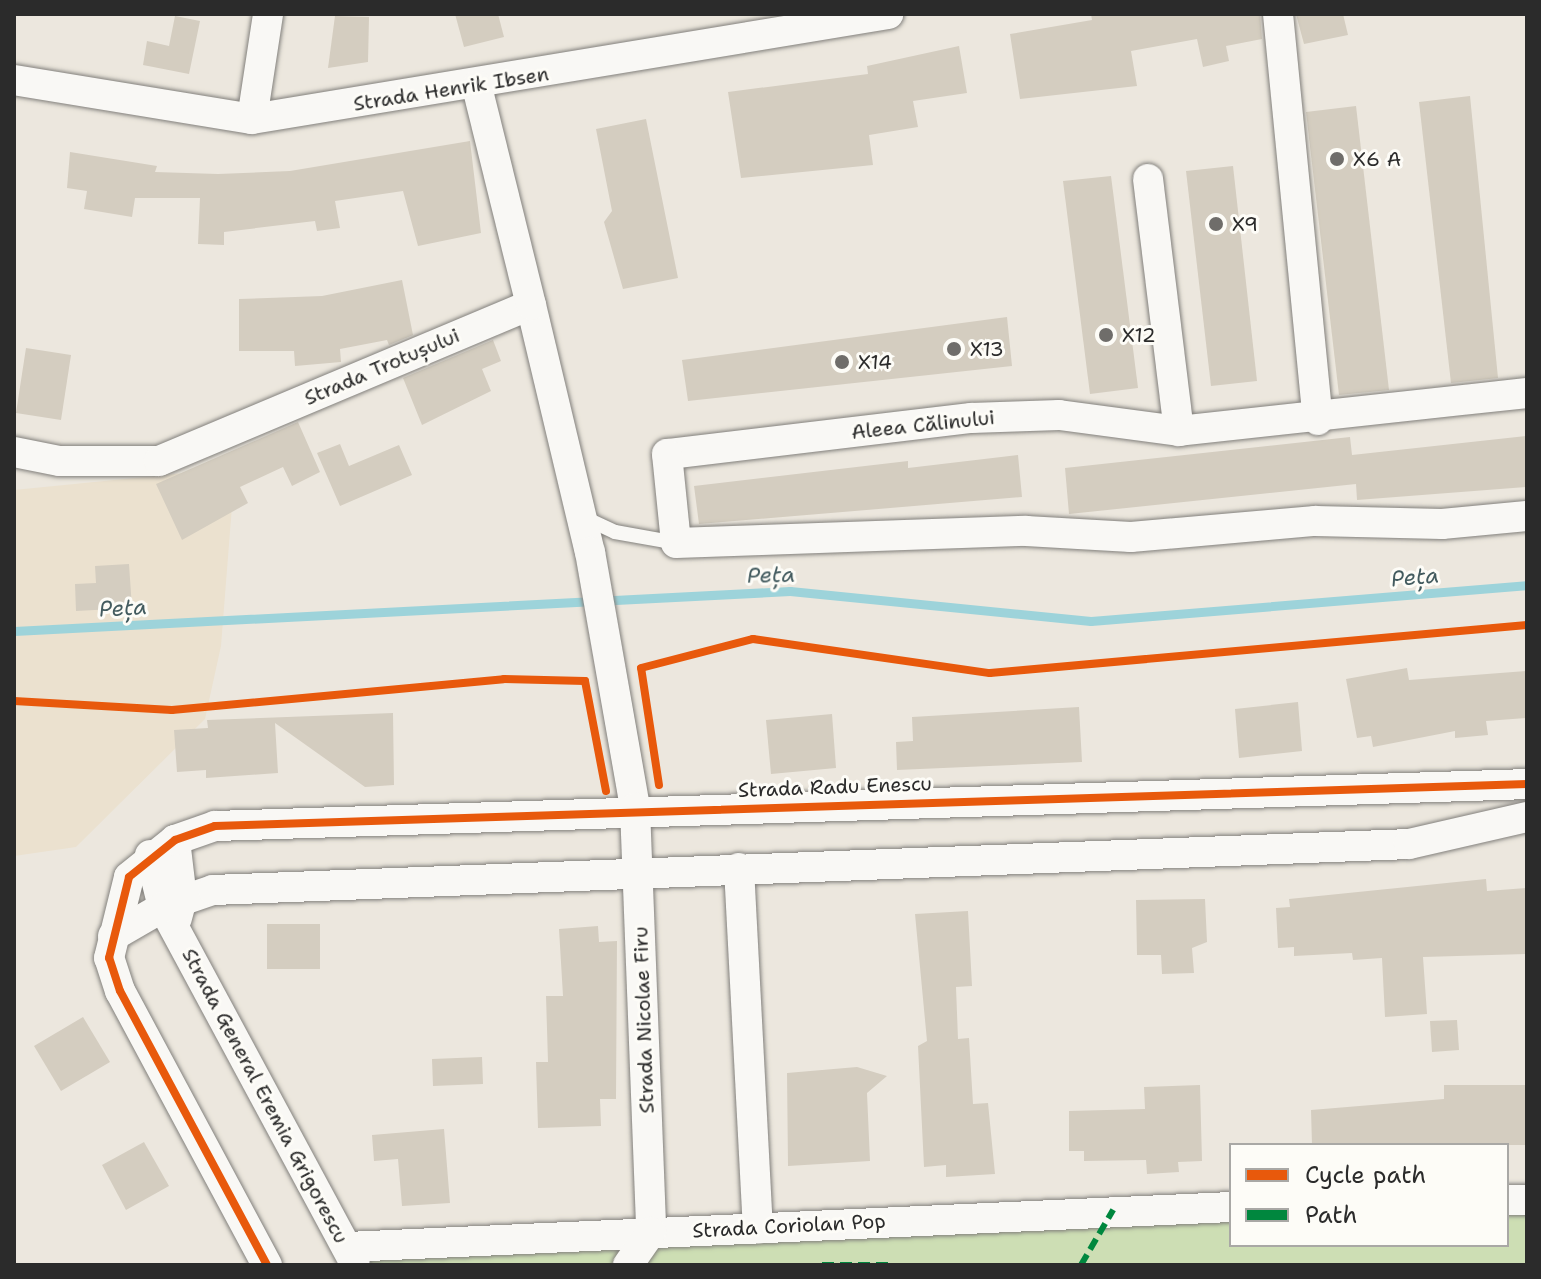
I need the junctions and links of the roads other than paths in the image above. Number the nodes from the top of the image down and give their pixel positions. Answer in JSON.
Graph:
{"nodes":[{"id":1,"x":268,"y":14,"type":"edge"},
{"id":2,"x":888,"y":14,"type":"edge"},
{"id":3,"x":1278,"y":14,"type":"edge"},
{"id":4,"x":798,"y":24,"type":"edge"},
{"id":5,"x":14,"y":80,"type":"edge"},
{"id":6,"x":477,"y":86,"type":"junction"},
{"id":7,"x":252,"y":119,"type":"junction"},
{"id":8,"x":1148,"y":179,"type":"dead end"},
{"id":9,"x":531,"y":305,"type":"junction"},
{"id":10,"x":1527,"y":393,"type":"edge"},
{"id":11,"x":1318,"y":420,"type":"junction"},
{"id":12,"x":1179,"y":431,"type":"junction"},
{"id":13,"x":14,"y":452,"type":"edge"},
{"id":14,"x":1527,"y":516,"type":"edge"},
{"id":15,"x":583,"y":517,"type":"junction"},
{"id":16,"x":676,"y":543,"type":"junction"},
{"id":17,"x":1527,"y":784,"type":"edge"},
{"id":18,"x":635,"y":808,"type":"junction"},
{"id":19,"x":1527,"y":817,"type":"edge"},
{"id":20,"x":162,"y":847,"type":"junction"},
{"id":21,"x":739,"y":868,"type":"junction"},
{"id":22,"x":638,"y":872,"type":"junction"},
{"id":23,"x":173,"y":911,"type":"junction"},
{"id":24,"x":113,"y":936,"type":"junction"},
{"id":25,"x":1229,"y":1207,"type":"edge"},
{"id":26,"x":758,"y":1228,"type":"junction"},
{"id":27,"x":651,"y":1232,"type":"junction"},
{"id":28,"x":351,"y":1256,"type":"edge"},
{"id":29,"x":267,"y":1265,"type":"edge"},
{"id":30,"x":628,"y":1265,"type":"edge"}],
"edges":[{"from":1,"to":7,"type":"street"},
{"from":2,"to":4,"type":"street","name":"Strada Henrik Ibsen"},
{"from":3,"to":11,"type":"street"},
{"from":4,"to":6,"type":"street","name":"Strada Henrik Ibsen"},
{"from":5,"to":7,"type":"street","name":"Strada Henrik Ibsen"},
{"from":6,"to":7,"type":"street","name":"Strada Henrik Ibsen"},
{"from":6,"to":9,"type":"street"},
{"from":8,"to":12,"type":"street"},
{"from":9,"to":13,"type":"street","name":"Strada Trotușului"},
{"from":9,"to":15,"type":"street","name":"Strada Nicolae Firu"},
{"from":10,"to":11,"type":"street","name":"Aleea Călinului"},
{"from":11,"to":12,"type":"street","name":"Aleea Călinului"},
{"from":12,"to":16,"type":"street","name":"Aleea Călinului"},
{"from":14,"to":16,"type":"street"},
{"from":15,"to":16,"type":"lane"},
{"from":15,"to":18,"type":"street","name":"Strada Nicolae Firu"},
{"from":17,"to":18,"type":"street","name":"Strada Radu Enescu"},
{"from":18,"to":20,"type":"street","name":"Strada Radu Enescu"},
{"from":18,"to":22,"type":"street","name":"Strada Nicolae Firu"},
{"from":19,"to":21,"type":"street"},
{"from":20,"to":23,"type":"street","name":"Strada General Eremia Grigorescu"},
{"from":20,"to":24,"type":"street"},
{"from":21,"to":22,"type":"street"},
{"from":21,"to":26,"type":"street"},
{"from":22,"to":23,"type":"street"},
{"from":22,"to":27,"type":"street","name":"Strada Nicolae Firu"},
{"from":23,"to":24,"type":"street"},
{"from":23,"to":28,"type":"street","name":"Strada General Eremia Grigorescu"},
{"from":24,"to":29,"type":"street"},
{"from":25,"to":26,"type":"street","name":"Strada Coriolan Pop"},
{"from":26,"to":27,"type":"street","name":"Strada Coriolan Pop"},
{"from":27,"to":28,"type":"street","name":"Strada Coriolan Pop"},
{"from":27,"to":30,"type":"street"}]}
